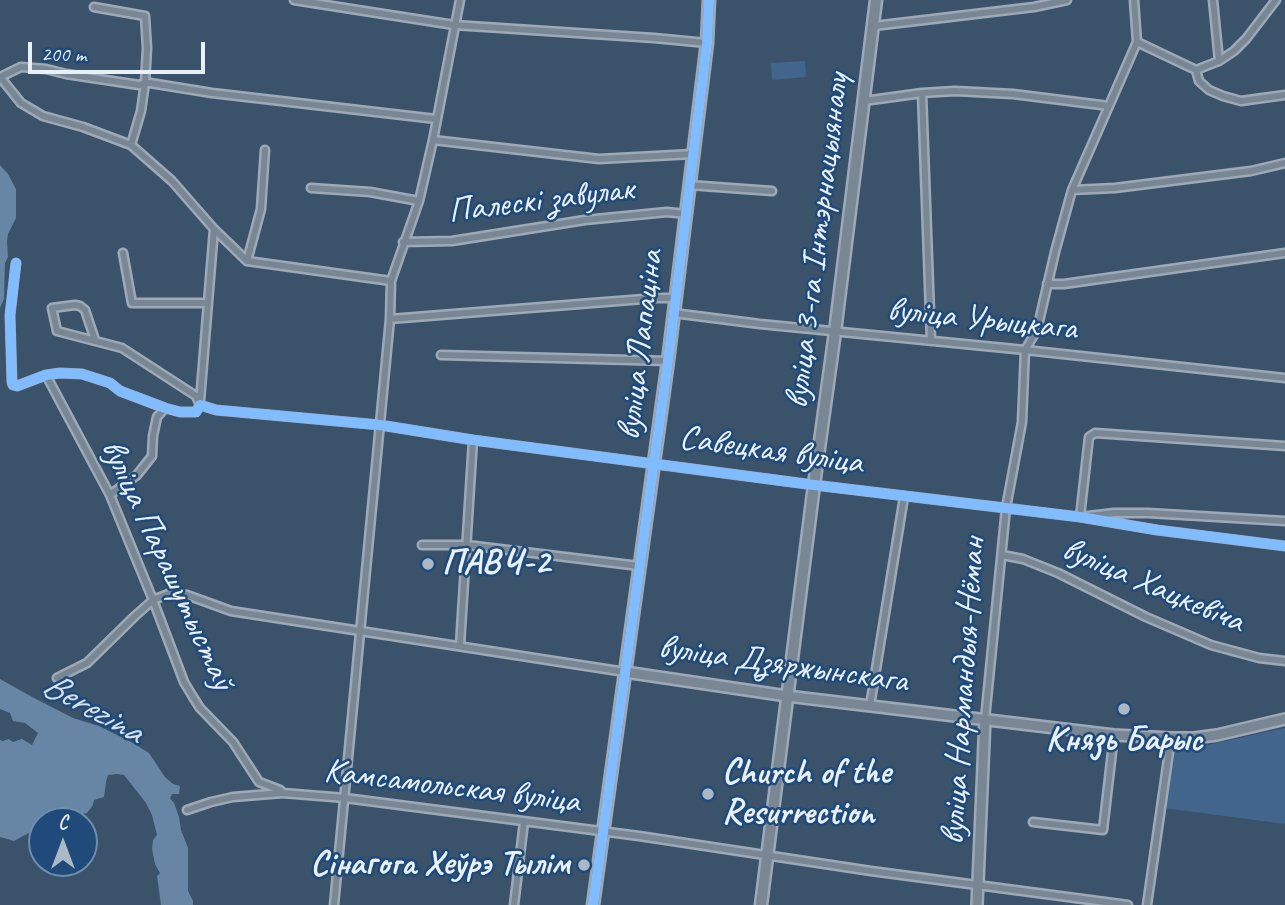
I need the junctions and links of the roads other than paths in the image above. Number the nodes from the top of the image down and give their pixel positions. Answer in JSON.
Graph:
{"nodes":[{"id":1,"x":295,"y":0,"type":"edge"},
{"id":2,"x":460,"y":0,"type":"edge"},
{"id":3,"x":709,"y":0,"type":"edge"},
{"id":4,"x":876,"y":0,"type":"edge"},
{"id":5,"x":1067,"y":0,"type":"edge"},
{"id":6,"x":1134,"y":0,"type":"edge"},
{"id":7,"x":1213,"y":0,"type":"edge"},
{"id":8,"x":1276,"y":0,"type":"edge"},
{"id":9,"x":1034,"y":3,"type":"edge"},
{"id":10,"x":94,"y":7,"type":"dead end"},
{"id":11,"x":454,"y":25,"type":"junction"},
{"id":12,"x":874,"y":26,"type":"junction"},
{"id":13,"x":1137,"y":42,"type":"junction"},
{"id":14,"x":707,"y":43,"type":"junction"},
{"id":15,"x":1219,"y":61,"type":"junction"},
{"id":16,"x":1196,"y":70,"type":"junction"},
{"id":17,"x":0,"y":77,"type":"edge"},
{"id":18,"x":145,"y":83,"type":"junction"},
{"id":19,"x":922,"y":93,"type":"junction"},
{"id":20,"x":1285,"y":95,"type":"edge"},
{"id":21,"x":864,"y":101,"type":"junction"},
{"id":22,"x":1109,"y":106,"type":"junction"},
{"id":23,"x":436,"y":119,"type":"junction"},
{"id":24,"x":433,"y":140,"type":"junction"},
{"id":25,"x":131,"y":145,"type":"junction"},
{"id":26,"x":265,"y":150,"type":"dead end"},
{"id":27,"x":693,"y":155,"type":"junction"},
{"id":28,"x":1285,"y":163,"type":"edge"},
{"id":29,"x":690,"y":185,"type":"junction"},
{"id":30,"x":311,"y":188,"type":"dead end"},
{"id":31,"x":1072,"y":190,"type":"junction"},
{"id":32,"x":772,"y":191,"type":"dead end"},
{"id":33,"x":419,"y":201,"type":"junction"},
{"id":34,"x":685,"y":214,"type":"junction"},
{"id":35,"x":214,"y":229,"type":"junction"},
{"id":36,"x":403,"y":242,"type":"junction"},
{"id":37,"x":123,"y":253,"type":"dead end"},
{"id":38,"x":1285,"y":253,"type":"edge"},
{"id":39,"x":247,"y":261,"type":"junction"},
{"id":40,"x":16,"y":262,"type":"dead end"},
{"id":41,"x":391,"y":281,"type":"junction"},
{"id":42,"x":1047,"y":285,"type":"junction"},
{"id":43,"x":675,"y":298,"type":"junction"},
{"id":44,"x":207,"y":303,"type":"junction"},
{"id":45,"x":673,"y":313,"type":"junction"},
{"id":46,"x":390,"y":319,"type":"junction"},
{"id":47,"x":835,"y":332,"type":"junction"},
{"id":48,"x":94,"y":340,"type":"junction"},
{"id":49,"x":931,"y":341,"type":"junction"},
{"id":50,"x":1025,"y":350,"type":"junction"},
{"id":51,"x":441,"y":355,"type":"dead end"},
{"id":52,"x":668,"y":361,"type":"junction"},
{"id":53,"x":46,"y":375,"type":"junction"},
{"id":54,"x":1285,"y":378,"type":"edge"},
{"id":55,"x":200,"y":405,"type":"junction"},
{"id":56,"x":165,"y":408,"type":"junction"},
{"id":57,"x":380,"y":425,"type":"junction"},
{"id":58,"x":473,"y":440,"type":"junction"},
{"id":59,"x":1285,"y":446,"type":"edge"},
{"id":60,"x":654,"y":464,"type":"junction"},
{"id":61,"x":814,"y":485,"type":"junction"},
{"id":62,"x":110,"y":495,"type":"junction"},
{"id":63,"x":904,"y":497,"type":"junction"},
{"id":64,"x":1006,"y":508,"type":"junction"},
{"id":65,"x":1080,"y":517,"type":"junction"},
{"id":66,"x":1285,"y":521,"type":"edge"},
{"id":67,"x":422,"y":545,"type":"dead end"},
{"id":68,"x":467,"y":545,"type":"junction"},
{"id":69,"x":1285,"y":547,"type":"edge"},
{"id":70,"x":1002,"y":555,"type":"junction"},
{"id":71,"x":639,"y":566,"type":"junction"},
{"id":72,"x":153,"y":600,"type":"junction"},
{"id":73,"x":361,"y":631,"type":"junction"},
{"id":74,"x":460,"y":645,"type":"junction"},
{"id":75,"x":1285,"y":661,"type":"edge"},
{"id":76,"x":625,"y":672,"type":"junction"},
{"id":77,"x":57,"y":678,"type":"dead end"},
{"id":78,"x":787,"y":696,"type":"junction"},
{"id":79,"x":870,"y":706,"type":"junction"},
{"id":80,"x":985,"y":719,"type":"junction"},
{"id":81,"x":1285,"y":719,"type":"edge"},
{"id":82,"x":1114,"y":735,"type":"junction"},
{"id":83,"x":1171,"y":738,"type":"junction"},
{"id":84,"x":283,"y":793,"type":"junction"},
{"id":85,"x":345,"y":798,"type":"junction"},
{"id":86,"x":187,"y":810,"type":"dead end"},
{"id":87,"x":524,"y":821,"type":"junction"},
{"id":88,"x":1033,"y":822,"type":"dead end"},
{"id":89,"x":603,"y":832,"type":"junction"},
{"id":90,"x":766,"y":854,"type":"junction"},
{"id":91,"x":977,"y":885,"type":"junction"},
{"id":92,"x":1058,"y":895,"type":"junction"},
{"id":93,"x":334,"y":905,"type":"edge"},
{"id":94,"x":514,"y":905,"type":"edge"},
{"id":95,"x":593,"y":905,"type":"edge"},
{"id":96,"x":761,"y":905,"type":"edge"},
{"id":97,"x":977,"y":905,"type":"edge"},
{"id":98,"x":1057,"y":905,"type":"edge"},
{"id":99,"x":1128,"y":905,"type":"edge"},
{"id":100,"x":1147,"y":905,"type":"edge"}],
"edges":[{"from":1,"to":11,"type":"street"},
{"from":2,"to":11,"type":"street"},
{"from":3,"to":14,"type":"main road","name":"вуліца Лапаціна"},
{"from":4,"to":12,"type":"main road","name":"вуліца 3-га Інтэрнацыяналу"},
{"from":5,"to":9,"type":"street"},
{"from":6,"to":13,"type":"street","name":"вуліца Нармандыя-Нёман"},
{"from":7,"to":15,"type":"street"},
{"from":8,"to":15,"type":"street"},
{"from":9,"to":12,"type":"street"},
{"from":10,"to":18,"type":"street"},
{"from":11,"to":14,"type":"street"},
{"from":11,"to":23,"type":"street"},
{"from":12,"to":21,"type":"main road","name":"вуліца 3-га Інтэрнацыяналу"},
{"from":13,"to":16,"type":"street"},
{"from":13,"to":22,"type":"street","name":"вуліца Нармандыя-Нёман"},
{"from":14,"to":27,"type":"main road","name":"вуліца Лапаціна"},
{"from":15,"to":16,"type":"street"},
{"from":16,"to":20,"type":"street"},
{"from":17,"to":18,"type":"street"},
{"from":17,"to":25,"type":"street"},
{"from":18,"to":23,"type":"street"},
{"from":18,"to":25,"type":"street"},
{"from":19,"to":21,"type":"street"},
{"from":19,"to":22,"type":"street"},
{"from":19,"to":49,"type":"street"},
{"from":21,"to":47,"type":"main road","name":"вуліца 3-га Інтэрнацыяналу"},
{"from":22,"to":31,"type":"street","name":"вуліца Нармандыя-Нёман"},
{"from":23,"to":24,"type":"street"},
{"from":24,"to":27,"type":"street"},
{"from":24,"to":33,"type":"street"},
{"from":25,"to":35,"type":"street"},
{"from":26,"to":39,"type":"street"},
{"from":27,"to":29,"type":"main road","name":"вуліца Лапаціна"},
{"from":28,"to":31,"type":"street"},
{"from":29,"to":32,"type":"street"},
{"from":29,"to":34,"type":"main road","name":"вуліца Лапаціна"},
{"from":30,"to":33,"type":"street"},
{"from":31,"to":42,"type":"street","name":"вуліца Нармандыя-Нёман"},
{"from":33,"to":36,"type":"street"},
{"from":34,"to":36,"type":"street","name":"Палескі завулак"},
{"from":34,"to":43,"type":"main road","name":"вуліца Лапаціна"},
{"from":35,"to":39,"type":"street"},
{"from":35,"to":44,"type":"street"},
{"from":36,"to":41,"type":"street"},
{"from":37,"to":44,"type":"street"},
{"from":38,"to":42,"type":"street"},
{"from":39,"to":41,"type":"street"},
{"from":40,"to":53,"type":"street","name":"Савецкая вуліца"},
{"from":41,"to":46,"type":"street"},
{"from":42,"to":50,"type":"street","name":"вуліца Нармандыя-Нёман"},
{"from":43,"to":45,"type":"main road","name":"вуліца Лапаціна"},
{"from":43,"to":46,"type":"street"},
{"from":44,"to":55,"type":"street"},
{"from":45,"to":47,"type":"street","name":"вуліца Урыцкага"},
{"from":45,"to":52,"type":"main road","name":"вуліца Лапаціна"},
{"from":46,"to":57,"type":"street"},
{"from":47,"to":49,"type":"street","name":"вуліца Урыцкага"},
{"from":47,"to":61,"type":"main road","name":"вуліца 3-га Інтэрнацыяналу"},
{"from":48,"to":48,"type":"street"},
{"from":48,"to":55,"type":"street"},
{"from":49,"to":50,"type":"street","name":"вуліца Урыцкага"},
{"from":50,"to":54,"type":"street","name":"вуліца Урыцкага"},
{"from":50,"to":64,"type":"street","name":"вуліца Нармандыя-Нёман"},
{"from":51,"to":52,"type":"street"},
{"from":52,"to":60,"type":"main road","name":"вуліца Лапаціна"},
{"from":53,"to":56,"type":"street","name":"Савецкая вуліца"},
{"from":53,"to":62,"type":"street","name":"вуліца Парашутыстаў"},
{"from":55,"to":56,"type":"street","name":"Савецкая вуліца"},
{"from":55,"to":57,"type":"street","name":"Савецкая вуліца"},
{"from":56,"to":62,"type":"street"},
{"from":57,"to":58,"type":"street","name":"Савецкая вуліца"},
{"from":57,"to":73,"type":"street"},
{"from":58,"to":60,"type":"street","name":"Савецкая вуліца"},
{"from":58,"to":68,"type":"street"},
{"from":59,"to":65,"type":"street"},
{"from":60,"to":61,"type":"street","name":"Савецкая вуліца"},
{"from":60,"to":71,"type":"main road","name":"вуліца Лапаціна"},
{"from":61,"to":63,"type":"street","name":"Савецкая вуліца"},
{"from":61,"to":78,"type":"main road","name":"вуліца 3-га Інтэрнацыяналу"},
{"from":62,"to":72,"type":"street","name":"вуліца Парашутыстаў"},
{"from":63,"to":64,"type":"street","name":"Савецкая вуліца"},
{"from":63,"to":79,"type":"street"},
{"from":64,"to":65,"type":"street","name":"Савецкая вуліца"},
{"from":64,"to":70,"type":"street","name":"вуліца Нармандыя-Нёман"},
{"from":65,"to":66,"type":"street"},
{"from":65,"to":69,"type":"street","name":"Савецкая вуліца"},
{"from":67,"to":68,"type":"street"},
{"from":68,"to":71,"type":"street"},
{"from":68,"to":74,"type":"street"},
{"from":70,"to":75,"type":"street","name":"вуліца Хацкевіча"},
{"from":70,"to":80,"type":"street","name":"вуліца Нармандыя-Нёман"},
{"from":71,"to":76,"type":"main road","name":"вуліца Лапаціна"},
{"from":72,"to":73,"type":"street","name":"вуліца Дзяржынскага"},
{"from":72,"to":77,"type":"street"},
{"from":72,"to":84,"type":"street","name":"вуліца Парашутыстаў"},
{"from":73,"to":74,"type":"street","name":"вуліца Дзяржынскага"},
{"from":73,"to":85,"type":"street"},
{"from":74,"to":76,"type":"street","name":"вуліца Дзяржынскага"},
{"from":76,"to":78,"type":"street","name":"вуліца Дзяржынскага"},
{"from":76,"to":89,"type":"main road","name":"вуліца Лапаціна"},
{"from":78,"to":79,"type":"street","name":"вуліца Дзяржынскага"},
{"from":78,"to":90,"type":"main road","name":"вуліца 3-га Інтэрнацыяналу"},
{"from":79,"to":80,"type":"street","name":"вуліца Дзяржынскага"},
{"from":80,"to":82,"type":"street","name":"вуліца Дзяржынскага"},
{"from":80,"to":91,"type":"street","name":"вуліца Нармандыя-Нёман"},
{"from":81,"to":83,"type":"street","name":"вуліца Дзяржынскага"},
{"from":82,"to":83,"type":"street","name":"вуліца Дзяржынскага"},
{"from":82,"to":88,"type":"street"},
{"from":83,"to":100,"type":"street"},
{"from":84,"to":85,"type":"street","name":"Камсамольская вуліца"},
{"from":84,"to":86,"type":"street","name":"Камсамольская вуліца"},
{"from":85,"to":87,"type":"street","name":"Камсамольская вуліца"},
{"from":85,"to":93,"type":"street"},
{"from":87,"to":89,"type":"street","name":"Камсамольская вуліца"},
{"from":87,"to":94,"type":"street"},
{"from":89,"to":90,"type":"street","name":"Камсамольская вуліца"},
{"from":89,"to":95,"type":"main road","name":"вуліца Лапаціна"},
{"from":90,"to":91,"type":"street","name":"Камсамольская вуліца"},
{"from":90,"to":96,"type":"main road","name":"вуліца 3-га Інтэрнацыяналу"},
{"from":91,"to":92,"type":"street","name":"Камсамольская вуліца"},
{"from":91,"to":97,"type":"street","name":"вуліца Нармандыя-Нёман"},
{"from":92,"to":98,"type":"street"},
{"from":92,"to":99,"type":"street","name":"Камсамольская вуліца"}]}
